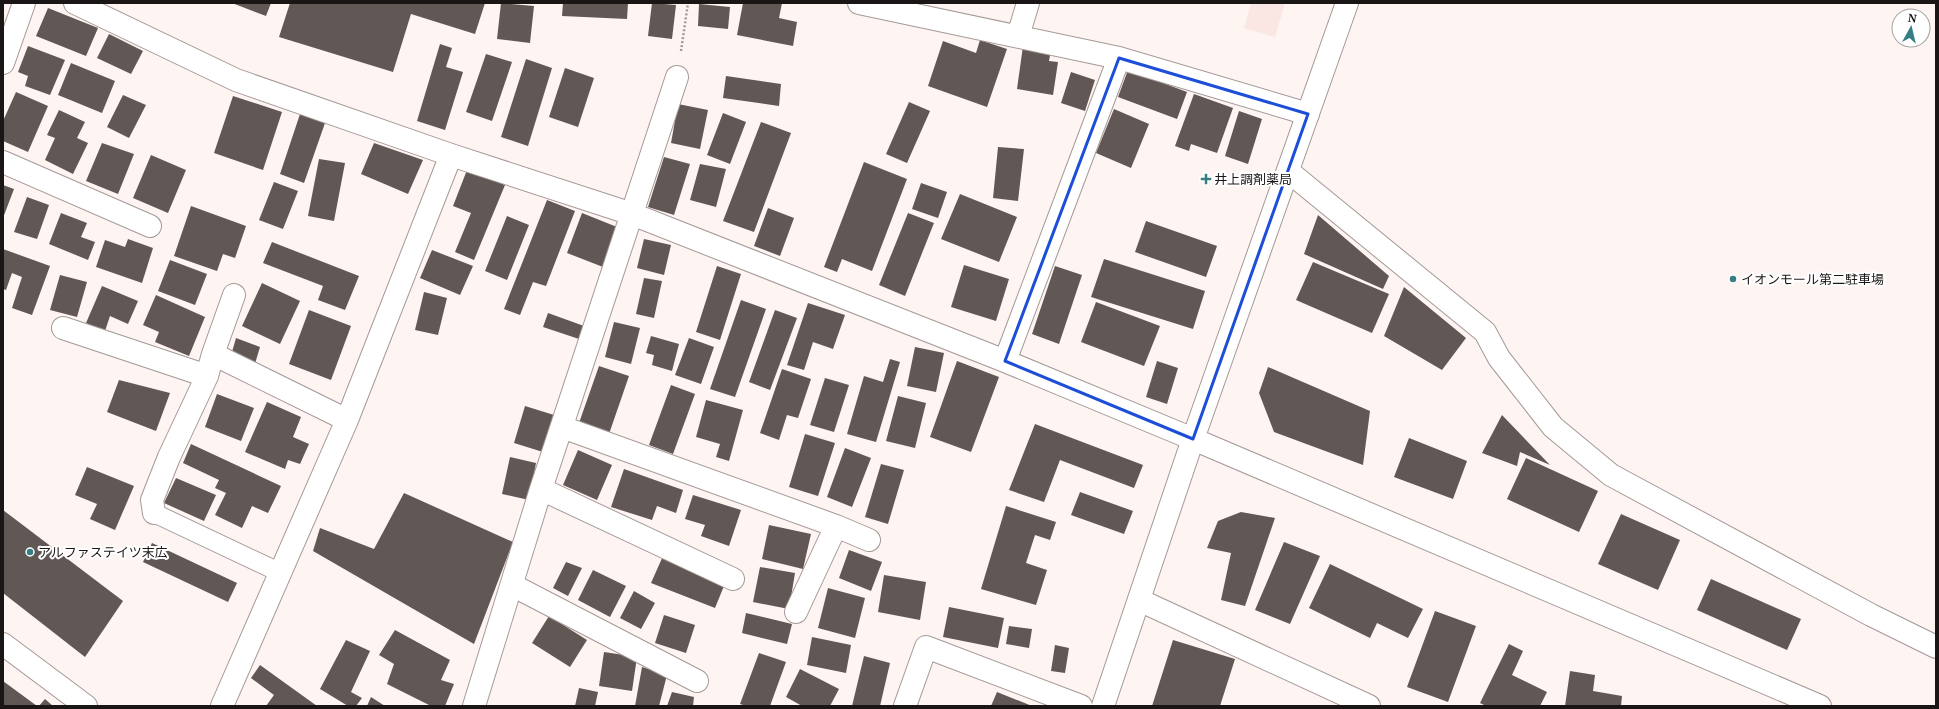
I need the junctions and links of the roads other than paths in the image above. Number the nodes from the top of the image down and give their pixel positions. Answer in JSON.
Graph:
{"nodes":[{"id":1,"x":24,"y":3,"type":"edge"},
{"id":2,"x":75,"y":3,"type":"edge"},
{"id":3,"x":859,"y":3,"type":"edge"},
{"id":4,"x":1028,"y":3,"type":"edge"},
{"id":5,"x":1347,"y":3,"type":"edge"},
{"id":6,"x":1018,"y":36,"type":"junction"},
{"id":7,"x":1119,"y":58,"type":"junction"},
{"id":8,"x":3,"y":63,"type":"edge"},
{"id":9,"x":677,"y":77,"type":"road end"},
{"id":10,"x":1308,"y":114,"type":"junction"},
{"id":11,"x":451,"y":155,"type":"junction"},
{"id":12,"x":3,"y":162,"type":"edge"},
{"id":13,"x":1288,"y":171,"type":"junction"},
{"id":14,"x":632,"y":214,"type":"junction"},
{"id":15,"x":150,"y":226,"type":"dead end"},
{"id":16,"x":234,"y":295,"type":"dead end"},
{"id":17,"x":63,"y":328,"type":"dead end"},
{"id":18,"x":213,"y":354,"type":"junction"},
{"id":19,"x":1005,"y":361,"type":"junction"},
{"id":20,"x":207,"y":376,"type":"junction"},
{"id":21,"x":348,"y":420,"type":"junction"},
{"id":22,"x":562,"y":427,"type":"junction"},
{"id":23,"x":1193,"y":439,"type":"junction"},
{"id":24,"x":541,"y":489,"type":"junction"},
{"id":25,"x":154,"y":513,"type":"joint"},
{"id":26,"x":836,"y":526,"type":"junction"},
{"id":27,"x":869,"y":540,"type":"dead end"},
{"id":28,"x":281,"y":573,"type":"junction"},
{"id":29,"x":733,"y":579,"type":"dead end"},
{"id":30,"x":512,"y":586,"type":"junction"},
{"id":31,"x":1139,"y":600,"type":"junction"},
{"id":32,"x":796,"y":612,"type":"dead end"},
{"id":33,"x":3,"y":644,"type":"edge"},
{"id":34,"x":1936,"y":647,"type":"edge"},
{"id":35,"x":697,"y":681,"type":"dead end"},
{"id":36,"x":86,"y":706,"type":"edge"},
{"id":37,"x":222,"y":706,"type":"edge"},
{"id":38,"x":474,"y":706,"type":"edge"},
{"id":39,"x":905,"y":706,"type":"edge"},
{"id":40,"x":1081,"y":706,"type":"edge"},
{"id":41,"x":1103,"y":706,"type":"edge"},
{"id":42,"x":1369,"y":706,"type":"edge"},
{"id":43,"x":1820,"y":706,"type":"edge"}],
"edges":[{"from":1,"to":8,"type":"street"},
{"from":2,"to":11,"type":"street"},
{"from":3,"to":6,"type":"street"},
{"from":4,"to":6,"type":"street"},
{"from":5,"to":10,"type":"street"},
{"from":6,"to":7,"type":"street"},
{"from":7,"to":10,"type":"street"},
{"from":7,"to":19,"type":"street"},
{"from":9,"to":14,"type":"street"},
{"from":10,"to":13,"type":"street"},
{"from":11,"to":14,"type":"street"},
{"from":11,"to":21,"type":"street"},
{"from":12,"to":15,"type":"street"},
{"from":13,"to":23,"type":"street"},
{"from":13,"to":34,"type":"street"},
{"from":14,"to":19,"type":"street"},
{"from":14,"to":22,"type":"street"},
{"from":16,"to":18,"type":"street"},
{"from":17,"to":20,"type":"street"},
{"from":18,"to":20,"type":"street"},
{"from":18,"to":21,"type":"street"},
{"from":19,"to":23,"type":"street"},
{"from":20,"to":25,"type":"street"},
{"from":21,"to":28,"type":"street"},
{"from":22,"to":24,"type":"street"},
{"from":22,"to":26,"type":"street"},
{"from":23,"to":31,"type":"street"},
{"from":23,"to":43,"type":"street"},
{"from":24,"to":29,"type":"street"},
{"from":24,"to":30,"type":"street"},
{"from":25,"to":28,"type":"lane"},
{"from":26,"to":27,"type":"street"},
{"from":26,"to":32,"type":"street"},
{"from":28,"to":37,"type":"street"},
{"from":30,"to":35,"type":"street"},
{"from":30,"to":38,"type":"street"},
{"from":31,"to":41,"type":"street"},
{"from":31,"to":42,"type":"street"},
{"from":33,"to":36,"type":"street"},
{"from":39,"to":40,"type":"street"}]}
